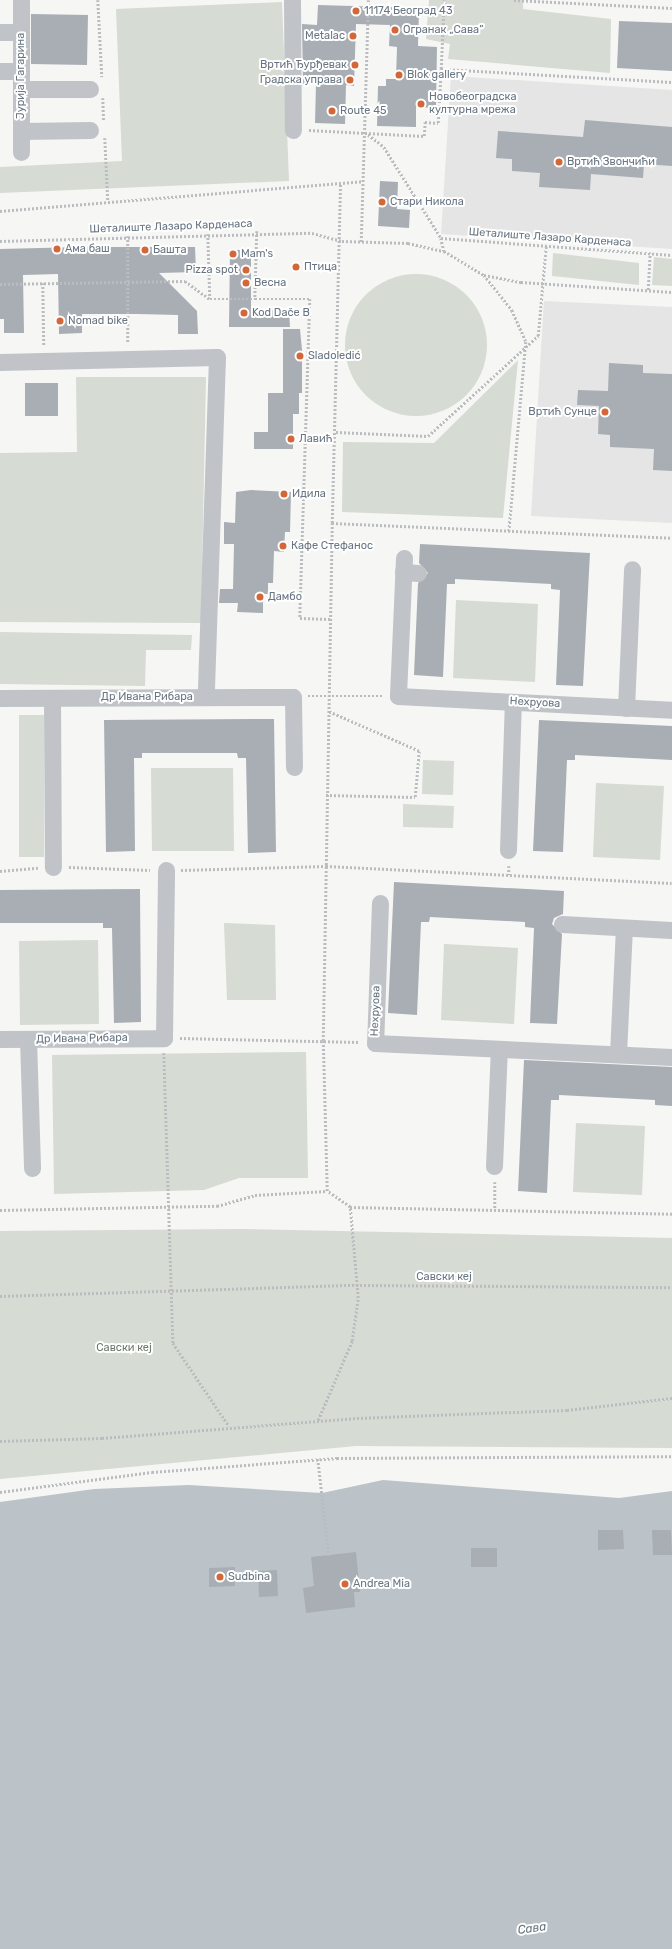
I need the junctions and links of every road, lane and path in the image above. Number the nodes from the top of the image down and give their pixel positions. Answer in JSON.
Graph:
{"nodes":[{"id":1,"x":21,"y":0,"type":"edge"},
{"id":2,"x":292,"y":0,"type":"edge"},
{"id":3,"x":368,"y":0,"type":"edge"},
{"id":4,"x":444,"y":0,"type":"edge"},
{"id":5,"x":514,"y":0,"type":"edge"},
{"id":6,"x":529,"y":0,"type":"edge"},
{"id":7,"x":609,"y":0,"type":"edge"},
{"id":8,"x":609,"y":5,"type":"junction"},
{"id":9,"x":672,"y":8,"type":"edge"},
{"id":10,"x":0,"y":32,"type":"edge"},
{"id":11,"x":21,"y":32,"type":"junction"},
{"id":12,"x":441,"y":68,"type":"junction"},
{"id":13,"x":0,"y":71,"type":"edge"},
{"id":14,"x":21,"y":71,"type":"junction"},
{"id":15,"x":672,"y":82,"type":"edge"},
{"id":16,"x":21,"y":89,"type":"junction"},
{"id":17,"x":90,"y":89,"type":"dead end"},
{"id":18,"x":90,"y":130,"type":"dead end"},
{"id":19,"x":293,"y":130,"type":"joint"},
{"id":20,"x":21,"y":132,"type":"junction"},
{"id":21,"x":364,"y":132,"type":"junction"},
{"id":22,"x":21,"y":152,"type":"dead end"},
{"id":23,"x":363,"y":181,"type":"junction"},
{"id":24,"x":340,"y":184,"type":"junction"},
{"id":25,"x":0,"y":210,"type":"edge"},
{"id":26,"x":257,"y":232,"type":"junction"},
{"id":27,"x":208,"y":233,"type":"junction"},
{"id":28,"x":128,"y":236,"type":"junction"},
{"id":29,"x":441,"y":238,"type":"junction"},
{"id":30,"x":0,"y":241,"type":"edge"},
{"id":31,"x":342,"y":241,"type":"junction"},
{"id":32,"x":361,"y":242,"type":"junction"},
{"id":33,"x":546,"y":246,"type":"junction"},
{"id":34,"x":444,"y":251,"type":"junction"},
{"id":35,"x":650,"y":253,"type":"junction"},
{"id":36,"x":672,"y":254,"type":"edge"},
{"id":37,"x":484,"y":275,"type":"junction"},
{"id":38,"x":128,"y":281,"type":"junction"},
{"id":39,"x":43,"y":283,"type":"junction"},
{"id":40,"x":542,"y":283,"type":"junction"},
{"id":41,"x":0,"y":284,"type":"edge"},
{"id":42,"x":648,"y":291,"type":"junction"},
{"id":43,"x":672,"y":292,"type":"edge"},
{"id":44,"x":210,"y":299,"type":"junction"},
{"id":45,"x":255,"y":299,"type":"junction"},
{"id":46,"x":525,"y":347,"type":"junction"},
{"id":47,"x":128,"y":357,"type":"junction"},
{"id":48,"x":44,"y":360,"type":"junction"},
{"id":49,"x":0,"y":362,"type":"edge"},
{"id":50,"x":336,"y":432,"type":"junction"},
{"id":51,"x":332,"y":523,"type":"junction"},
{"id":52,"x":509,"y":531,"type":"junction"},
{"id":53,"x":672,"y":538,"type":"edge"},
{"id":54,"x":409,"y":568,"type":"dead end"},
{"id":55,"x":632,"y":569,"type":"dead end"},
{"id":56,"x":330,"y":619,"type":"junction"},
{"id":57,"x":327,"y":695,"type":"junction"},
{"id":58,"x":398,"y":696,"type":"junction"},
{"id":59,"x":206,"y":697,"type":"junction"},
{"id":60,"x":293,"y":697,"type":"junction"},
{"id":61,"x":0,"y":698,"type":"edge"},
{"id":62,"x":52,"y":698,"type":"junction"},
{"id":63,"x":513,"y":702,"type":"junction"},
{"id":64,"x":626,"y":708,"type":"junction"},
{"id":65,"x":672,"y":710,"type":"edge"},
{"id":66,"x":328,"y":711,"type":"junction"},
{"id":67,"x":294,"y":767,"type":"dead end"},
{"id":68,"x":326,"y":795,"type":"junction"},
{"id":69,"x":508,"y":850,"type":"dead end"},
{"id":70,"x":326,"y":866,"type":"junction"},
{"id":71,"x":53,"y":867,"type":"dead end"},
{"id":72,"x":166,"y":870,"type":"dead end"},
{"id":73,"x":672,"y":883,"type":"edge"},
{"id":74,"x":380,"y":903,"type":"dead end"},
{"id":75,"x":562,"y":924,"type":"dead end"},
{"id":76,"x":624,"y":928,"type":"junction"},
{"id":77,"x":671,"y":930,"type":"dead end"},
{"id":78,"x":164,"y":1038,"type":"junction"},
{"id":79,"x":0,"y":1039,"type":"edge"},
{"id":80,"x":28,"y":1039,"type":"junction"},
{"id":81,"x":323,"y":1041,"type":"junction"},
{"id":82,"x":375,"y":1043,"type":"junction"},
{"id":83,"x":499,"y":1049,"type":"junction"},
{"id":84,"x":618,"y":1054,"type":"junction"},
{"id":85,"x":672,"y":1057,"type":"edge"},
{"id":86,"x":494,"y":1166,"type":"joint"},
{"id":87,"x":32,"y":1168,"type":"dead end"},
{"id":88,"x":328,"y":1191,"type":"junction"},
{"id":89,"x":169,"y":1207,"type":"junction"},
{"id":90,"x":350,"y":1207,"type":"junction"},
{"id":91,"x":0,"y":1210,"type":"edge"},
{"id":92,"x":495,"y":1210,"type":"junction"},
{"id":93,"x":672,"y":1214,"type":"edge"},
{"id":94,"x":356,"y":1285,"type":"junction"},
{"id":95,"x":672,"y":1287,"type":"edge"},
{"id":96,"x":171,"y":1292,"type":"junction"},
{"id":97,"x":0,"y":1296,"type":"edge"},
{"id":98,"x":672,"y":1398,"type":"edge"},
{"id":99,"x":318,"y":1420,"type":"junction"},
{"id":100,"x":230,"y":1426,"type":"junction"},
{"id":101,"x":0,"y":1441,"type":"edge"},
{"id":102,"x":672,"y":1456,"type":"edge"},
{"id":103,"x":318,"y":1459,"type":"junction"},
{"id":104,"x":0,"y":1492,"type":"edge"},
{"id":105,"x":329,"y":1555,"type":"dead end"}],
"edges":[{"from":1,"to":11,"type":"street","name":"Јурија Гагарина"},
{"from":2,"to":19,"type":"street"},
{"from":3,"to":21,"type":"path"},
{"from":4,"to":12,"type":"path"},
{"from":5,"to":6,"type":"path"},
{"from":6,"to":8,"type":"path"},
{"from":7,"to":8,"type":"path"},
{"from":8,"to":9,"type":"path"},
{"from":10,"to":11,"type":"street"},
{"from":11,"to":14,"type":"street","name":"Јурија Гагарина"},
{"from":12,"to":15,"type":"path"},
{"from":12,"to":21,"type":"path"},
{"from":13,"to":14,"type":"street"},
{"from":14,"to":16,"type":"street","name":"Јурија Гагарина"},
{"from":16,"to":17,"type":"street"},
{"from":16,"to":20,"type":"street","name":"Јурија Гагарина"},
{"from":18,"to":20,"type":"street"},
{"from":19,"to":21,"type":"path"},
{"from":20,"to":22,"type":"street","name":"Јурија Гагарина"},
{"from":21,"to":23,"type":"path"},
{"from":21,"to":29,"type":"path"},
{"from":23,"to":24,"type":"path"},
{"from":23,"to":32,"type":"path"},
{"from":24,"to":25,"type":"path"},
{"from":24,"to":31,"type":"path"},
{"from":26,"to":27,"type":"path","name":"Шеталиште Лазаро Карденаса"},
{"from":26,"to":31,"type":"path","name":"Шеталиште Лазаро Карденаса"},
{"from":26,"to":45,"type":"path"},
{"from":27,"to":28,"type":"path","name":"Шеталиште Лазаро Карденаса"},
{"from":27,"to":44,"type":"path"},
{"from":28,"to":30,"type":"path","name":"Шеталиште Лазаро Карденаса"},
{"from":28,"to":38,"type":"path"},
{"from":29,"to":33,"type":"path","name":"Шеталиште Лазаро Карденаса"},
{"from":29,"to":34,"type":"path"},
{"from":31,"to":32,"type":"path","name":"Шеталиште Лазаро Карденаса"},
{"from":31,"to":50,"type":"path"},
{"from":32,"to":34,"type":"path","name":"Шеталиште Лазаро Карденаса"},
{"from":33,"to":35,"type":"path","name":"Шеталиште Лазаро Карденаса"},
{"from":33,"to":40,"type":"path"},
{"from":34,"to":37,"type":"path","name":"Шеталиште Лазаро Карденаса"},
{"from":35,"to":36,"type":"path","name":"Шеталиште Лазаро Карденаса"},
{"from":35,"to":42,"type":"path"},
{"from":37,"to":40,"type":"path","name":"Шеталиште Лазаро Карденаса"},
{"from":37,"to":46,"type":"path"},
{"from":38,"to":39,"type":"path"},
{"from":38,"to":44,"type":"path"},
{"from":38,"to":47,"type":"path"},
{"from":39,"to":41,"type":"path"},
{"from":39,"to":48,"type":"path"},
{"from":40,"to":42,"type":"path","name":"Шеталиште Лазаро Карденаса"},
{"from":40,"to":46,"type":"path"},
{"from":42,"to":43,"type":"path","name":"Шеталиште Лазаро Карденаса"},
{"from":44,"to":45,"type":"path"},
{"from":45,"to":56,"type":"path"},
{"from":46,"to":50,"type":"path"},
{"from":46,"to":52,"type":"path"},
{"from":47,"to":48,"type":"street"},
{"from":47,"to":59,"type":"street"},
{"from":48,"to":49,"type":"street"},
{"from":50,"to":51,"type":"path"},
{"from":51,"to":52,"type":"path"},
{"from":51,"to":56,"type":"path"},
{"from":52,"to":53,"type":"path"},
{"from":54,"to":58,"type":"street"},
{"from":55,"to":64,"type":"street"},
{"from":56,"to":57,"type":"path"},
{"from":57,"to":58,"type":"path"},
{"from":57,"to":60,"type":"path"},
{"from":57,"to":66,"type":"path"},
{"from":58,"to":63,"type":"street","name":"Нехруова"},
{"from":59,"to":60,"type":"street","name":"Др Ивана Рибара"},
{"from":59,"to":62,"type":"street","name":"Др Ивана Рибара"},
{"from":60,"to":67,"type":"street"},
{"from":61,"to":62,"type":"street","name":"Др Ивана Рибара"},
{"from":62,"to":71,"type":"street"},
{"from":63,"to":64,"type":"street","name":"Нехруова"},
{"from":63,"to":69,"type":"street"},
{"from":64,"to":65,"type":"street","name":"Нехруова"},
{"from":66,"to":68,"type":"path"},
{"from":66,"to":68,"type":"path"},
{"from":68,"to":70,"type":"path"},
{"from":70,"to":73,"type":"path"},
{"from":70,"to":81,"type":"path"},
{"from":72,"to":78,"type":"street"},
{"from":74,"to":82,"type":"street","name":"Нехруова"},
{"from":75,"to":76,"type":"street"},
{"from":76,"to":77,"type":"street"},
{"from":76,"to":84,"type":"street"},
{"from":78,"to":80,"type":"street","name":"Др Ивана Рибара"},
{"from":78,"to":81,"type":"path"},
{"from":78,"to":89,"type":"path"},
{"from":79,"to":80,"type":"street","name":"Др Ивана Рибара"},
{"from":80,"to":87,"type":"street"},
{"from":81,"to":82,"type":"path"},
{"from":81,"to":88,"type":"path"},
{"from":82,"to":83,"type":"street","name":"Нехруова"},
{"from":83,"to":84,"type":"street","name":"Нехруова"},
{"from":83,"to":86,"type":"street"},
{"from":84,"to":85,"type":"street","name":"Нехруова"},
{"from":86,"to":92,"type":"path"},
{"from":88,"to":89,"type":"path"},
{"from":88,"to":90,"type":"path"},
{"from":89,"to":91,"type":"path"},
{"from":89,"to":96,"type":"path"},
{"from":90,"to":92,"type":"path"},
{"from":90,"to":94,"type":"path"},
{"from":92,"to":93,"type":"path"},
{"from":94,"to":95,"type":"path","name":"Савски кеј"},
{"from":94,"to":96,"type":"path","name":"Савски кеј"},
{"from":94,"to":99,"type":"path"},
{"from":96,"to":97,"type":"path","name":"Савски кеј"},
{"from":96,"to":100,"type":"path"},
{"from":98,"to":99,"type":"path"},
{"from":99,"to":100,"type":"path"},
{"from":100,"to":101,"type":"path"},
{"from":102,"to":103,"type":"path"},
{"from":103,"to":104,"type":"path"},
{"from":103,"to":105,"type":"path"}]}
